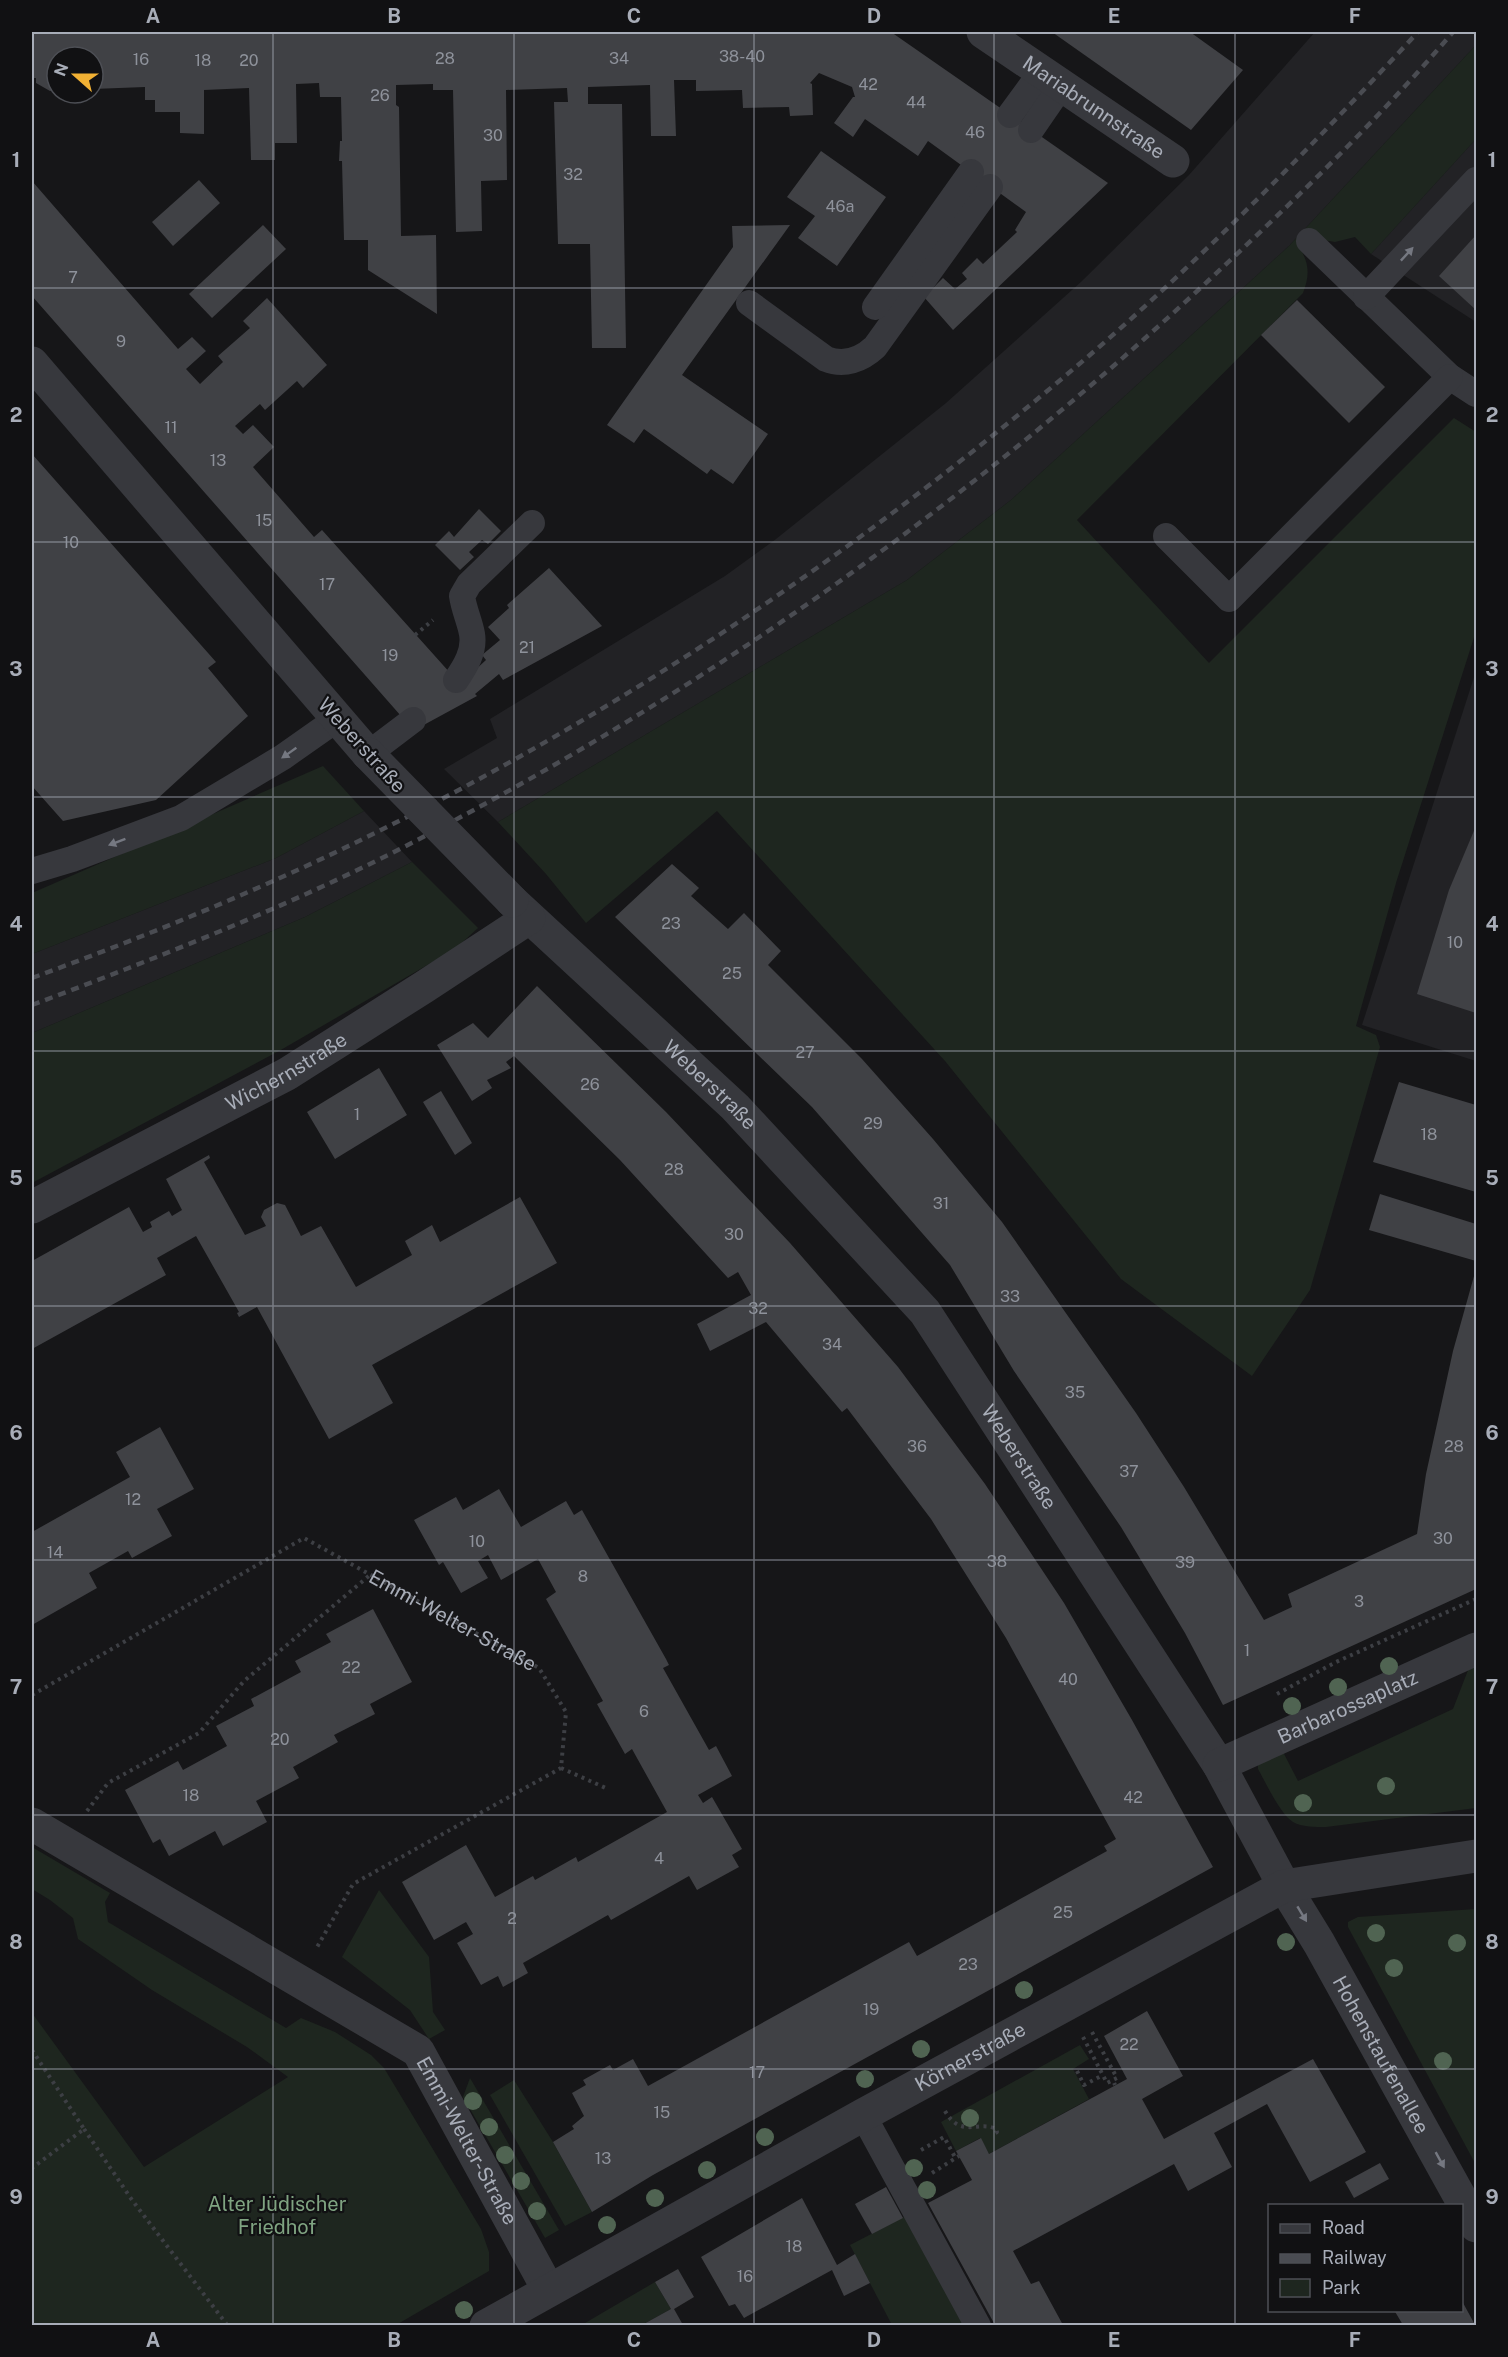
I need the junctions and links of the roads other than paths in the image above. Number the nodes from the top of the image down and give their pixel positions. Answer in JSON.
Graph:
{"nodes":[{"id":1,"x":983,"y":32,"type":"edge"},
{"id":2,"x":1052,"y":78,"type":"junction"},
{"id":3,"x":1010,"y":115,"type":"dead end"},
{"id":4,"x":1031,"y":130,"type":"dead end"},
{"id":5,"x":1173,"y":161,"type":"dead end"},
{"id":6,"x":1476,"y":180,"type":"edge"},
{"id":7,"x":1309,"y":241,"type":"dead end"},
{"id":8,"x":1366,"y":297,"type":"junction"},
{"id":9,"x":749,"y":303,"type":"dead end"},
{"id":10,"x":875,"y":307,"type":"dead end"},
{"id":11,"x":32,"y":363,"type":"edge"},
{"id":12,"x":1450,"y":377,"type":"junction"},
{"id":13,"x":1476,"y":394,"type":"edge"},
{"id":14,"x":532,"y":523,"type":"dead end"},
{"id":15,"x":1166,"y":536,"type":"dead end"},
{"id":16,"x":456,"y":680,"type":"dead end"},
{"id":17,"x":337,"y":719,"type":"junction"},
{"id":18,"x":413,"y":720,"type":"dead end"},
{"id":19,"x":368,"y":754,"type":"junction"},
{"id":20,"x":32,"y":871,"type":"edge"},
{"id":21,"x":521,"y":909,"type":"junction"},
{"id":22,"x":32,"y":1207,"type":"edge"},
{"id":23,"x":1476,"y":1650,"type":"edge"},
{"id":24,"x":1219,"y":1765,"type":"junction"},
{"id":25,"x":32,"y":1824,"type":"edge"},
{"id":26,"x":1476,"y":1856,"type":"edge"},
{"id":27,"x":1284,"y":1886,"type":"junction"},
{"id":28,"x":863,"y":2115,"type":"junction"},
{"id":29,"x":1476,"y":2226,"type":"edge"},
{"id":30,"x":548,"y":2289,"type":"junction"},
{"id":31,"x":486,"y":2325,"type":"edge"},
{"id":32,"x":978,"y":2325,"type":"edge"}],
"edges":[{"from":1,"to":2,"type":"street","name":"Mariabrunnstraße"},
{"from":2,"to":3,"type":"lane"},
{"from":2,"to":4,"type":"lane"},
{"from":2,"to":5,"type":"street","name":"Mariabrunnstraße"},
{"from":8,"to":6,"type":"lane","one_way":true},
{"from":7,"to":8,"type":"lane"},
{"from":8,"to":12,"type":"lane"},
{"from":9,"to":10,"type":"lane"},
{"from":11,"to":17,"type":"street","name":"Weberstraße"},
{"from":12,"to":13,"type":"lane"},
{"from":12,"to":15,"type":"lane"},
{"from":14,"to":16,"type":"lane"},
{"from":17,"to":19,"type":"street","name":"Weberstraße"},
{"from":17,"to":20,"type":"lane","one_way":true},
{"from":18,"to":19,"type":"lane"},
{"from":19,"to":21,"type":"street","name":"Weberstraße","bridge":true},
{"from":21,"to":22,"type":"street","name":"Wichernstraße"},
{"from":21,"to":24,"type":"street","name":"Weberstraße"},
{"from":23,"to":24,"type":"street","name":"Barbarossaplatz"},
{"from":24,"to":27,"type":"street","name":"Weberstraße"},
{"from":25,"to":30,"type":"street","name":"Emmi-Welter-Straße"},
{"from":26,"to":27,"type":"street","name":"Körnerstraße"},
{"from":27,"to":28,"type":"street","name":"Körnerstraße"},
{"from":27,"to":29,"type":"street","name":"Hohenstaufenallee","one_way":true},
{"from":28,"to":30,"type":"street","name":"Körnerstraße"},
{"from":28,"to":32,"type":"lane"},
{"from":30,"to":31,"type":"street","name":"Körnerstraße"}]}
